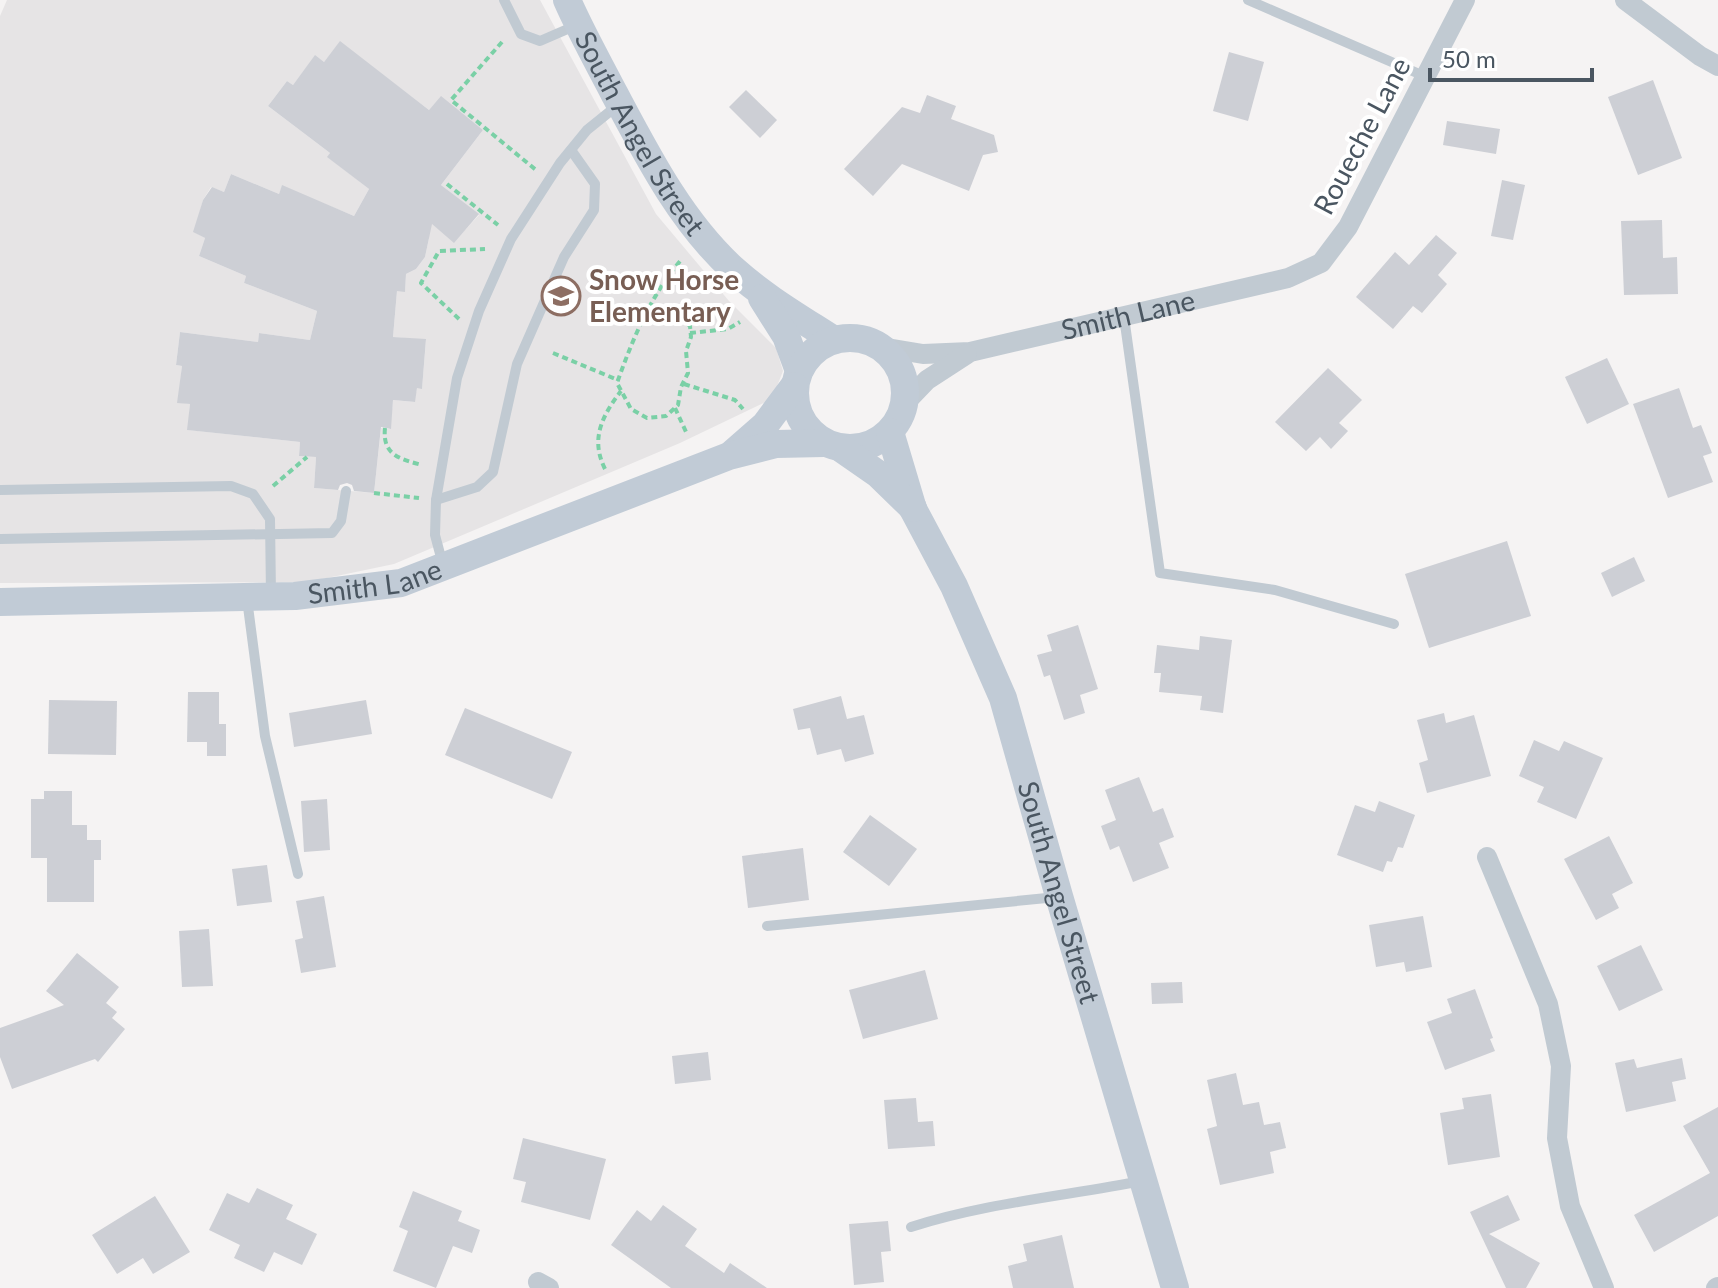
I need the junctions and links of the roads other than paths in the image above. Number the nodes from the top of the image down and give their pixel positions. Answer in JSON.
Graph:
{"nodes":[{"id":1,"x":504,"y":0,"type":"edge"},
{"id":2,"x":1248,"y":0,"type":"edge"},
{"id":3,"x":1465,"y":0,"type":"edge"},
{"id":4,"x":1625,"y":0,"type":"edge"},
{"id":5,"x":572,"y":12,"type":"edge"},
{"id":6,"x":1718,"y":66,"type":"edge"},
{"id":7,"x":1424,"y":76,"type":"junction"},
{"id":8,"x":620,"y":104,"type":"junction"},
{"id":9,"x":571,"y":150,"type":"junction"},
{"id":10,"x":1288,"y":278,"type":"joint"},
{"id":11,"x":758,"y":291,"type":"junction"},
{"id":12,"x":1124,"y":317,"type":"junction"},
{"id":13,"x":834,"y":340,"type":"junction"},
{"id":14,"x":881,"y":347,"type":"junction"},
{"id":15,"x":970,"y":352,"type":"junction"},
{"id":16,"x":797,"y":378,"type":"junction"},
{"id":17,"x":904,"y":404,"type":"junction"},
{"id":18,"x":890,"y":432,"type":"junction"},
{"id":19,"x":833,"y":446,"type":"junction"},
{"id":20,"x":729,"y":456,"type":"junction"},
{"id":21,"x":0,"y":490,"type":"edge"},
{"id":22,"x":346,"y":491,"type":"dead end"},
{"id":23,"x":436,"y":500,"type":"junction"},
{"id":24,"x":913,"y":509,"type":"junction"},
{"id":25,"x":270,"y":536,"type":"junction"},
{"id":26,"x":0,"y":539,"type":"edge"},
{"id":27,"x":443,"y":565,"type":"junction"},
{"id":28,"x":259,"y":597,"type":"junction"},
{"id":29,"x":0,"y":602,"type":"edge"},
{"id":30,"x":1394,"y":624,"type":"dead end"},
{"id":31,"x":1487,"y":857,"type":"dead end"},
{"id":32,"x":298,"y":874,"type":"dead end"},
{"id":33,"x":1059,"y":896,"type":"junction"},
{"id":34,"x":767,"y":926,"type":"dead end"},
{"id":35,"x":1144,"y":1181,"type":"junction"},
{"id":36,"x":911,"y":1227,"type":"dead end"},
{"id":37,"x":1175,"y":1288,"type":"edge"},
{"id":38,"x":1604,"y":1288,"type":"edge"}],
"edges":[{"from":1,"to":5,"type":"lane"},
{"from":2,"to":7,"type":"lane"},
{"from":3,"to":7,"type":"street","name":"Roueche Lane"},
{"from":4,"to":6,"type":"street"},
{"from":5,"to":8,"type":"street","name":"South Angel Street"},
{"from":7,"to":10,"type":"street","name":"Roueche Lane"},
{"from":8,"to":9,"type":"lane"},
{"from":8,"to":11,"type":"street","name":"South Angel Street"},
{"from":9,"to":23,"type":"lane"},
{"from":9,"to":23,"type":"lane"},
{"from":10,"to":12,"type":"street","name":"Smith Lane"},
{"from":11,"to":13,"type":"street","name":"South Angel Street"},
{"from":11,"to":16,"type":"street","name":"South Angel Street"},
{"from":12,"to":15,"type":"street","name":"Smith Lane"},
{"from":12,"to":30,"type":"lane"},
{"from":13,"to":14,"type":"street"},
{"from":13,"to":16,"type":"street"},
{"from":14,"to":15,"type":"street","name":"Smith Lane"},
{"from":14,"to":17,"type":"street"},
{"from":15,"to":17,"type":"street","name":"Smith Lane"},
{"from":16,"to":19,"type":"street"},
{"from":16,"to":20,"type":"street","name":"Smith Lane"},
{"from":17,"to":18,"type":"street"},
{"from":18,"to":19,"type":"street"},
{"from":18,"to":24,"type":"street","name":"South Angel Street"},
{"from":19,"to":20,"type":"street","name":"Smith Lane"},
{"from":19,"to":24,"type":"street","name":"South Angel Street"},
{"from":20,"to":27,"type":"street","name":"Smith Lane"},
{"from":21,"to":25,"type":"lane"},
{"from":22,"to":25,"type":"lane"},
{"from":23,"to":27,"type":"lane"},
{"from":24,"to":33,"type":"street","name":"South Angel Street"},
{"from":25,"to":26,"type":"lane"},
{"from":25,"to":28,"type":"lane"},
{"from":27,"to":28,"type":"street","name":"Smith Lane"},
{"from":28,"to":29,"type":"street","name":"Smith Lane"},
{"from":28,"to":32,"type":"lane"},
{"from":31,"to":38,"type":"street"},
{"from":33,"to":34,"type":"lane"},
{"from":33,"to":35,"type":"street","name":"South Angel Street"},
{"from":35,"to":36,"type":"lane"},
{"from":35,"to":37,"type":"street","name":"South Angel Street"}]}
